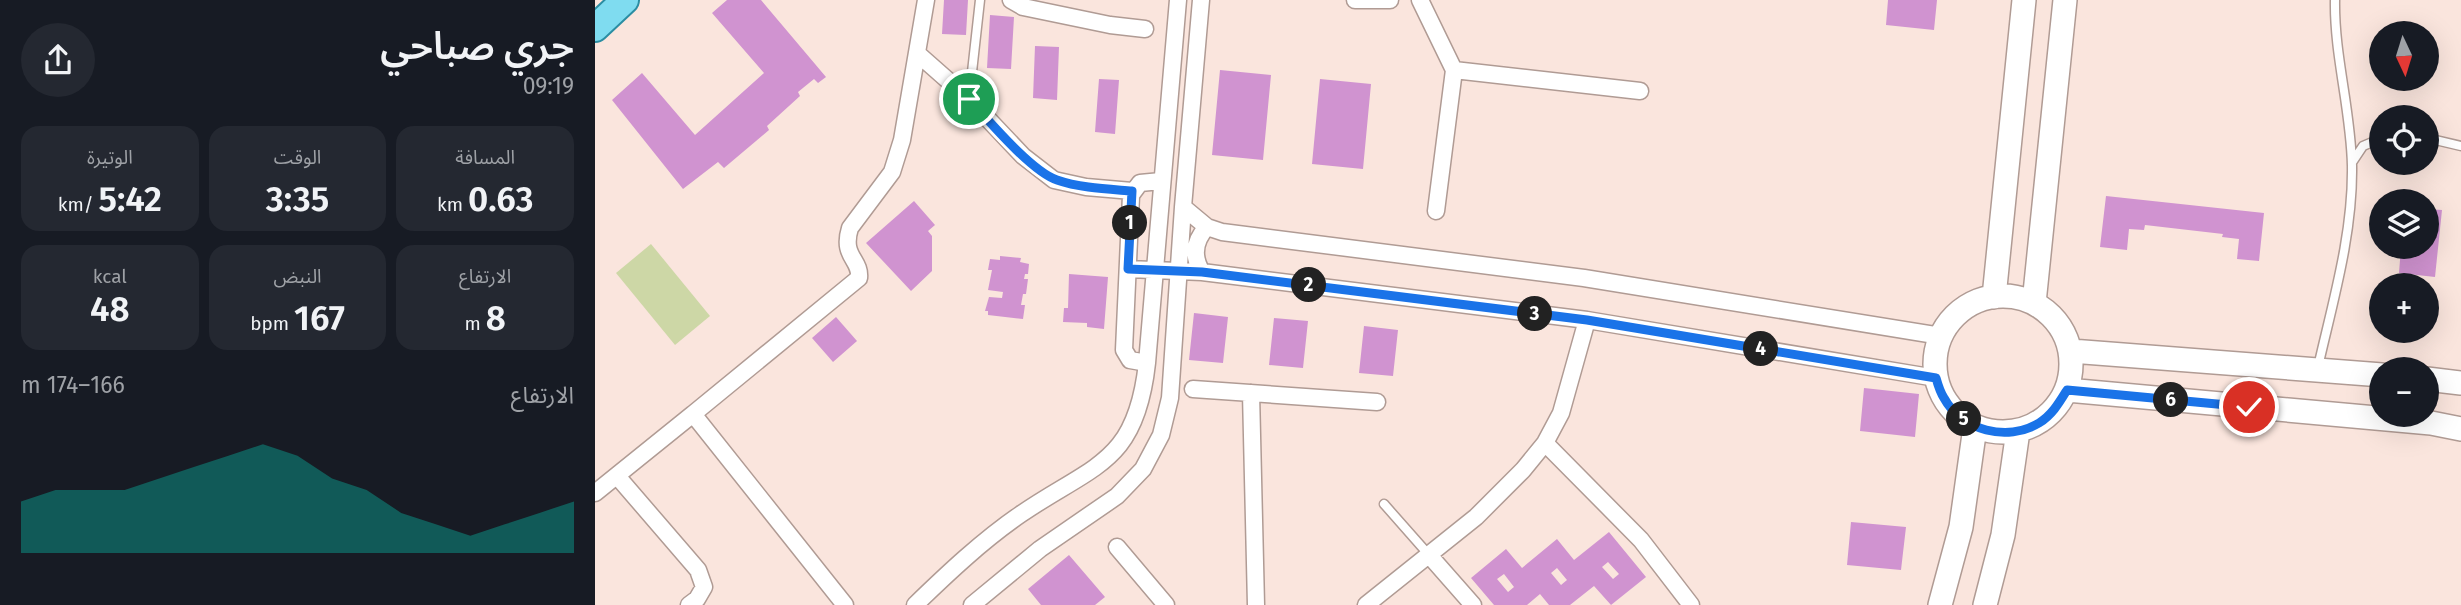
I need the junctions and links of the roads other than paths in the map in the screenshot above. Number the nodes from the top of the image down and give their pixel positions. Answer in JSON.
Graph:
{"nodes":[{"id":1,"x":625,"y":0,"type":"edge"},
{"id":2,"x":926,"y":0,"type":"edge"},
{"id":3,"x":980,"y":0,"type":"edge"},
{"id":4,"x":1011,"y":0,"type":"edge"},
{"id":5,"x":1178,"y":0,"type":"edge"},
{"id":6,"x":1201,"y":0,"type":"edge"},
{"id":7,"x":1355,"y":0,"type":"edge"},
{"id":8,"x":1390,"y":0,"type":"edge"},
{"id":9,"x":1420,"y":0,"type":"edge"},
{"id":10,"x":2024,"y":0,"type":"edge"},
{"id":11,"x":2065,"y":0,"type":"edge"},
{"id":12,"x":2335,"y":0,"type":"edge"},
{"id":13,"x":1176,"y":22,"type":"junction"},
{"id":14,"x":1199,"y":23,"type":"junction"},
{"id":15,"x":595,"y":28,"type":"edge"},
{"id":16,"x":1145,"y":29,"type":"dead end"},
{"id":17,"x":918,"y":54,"type":"junction"},
{"id":18,"x":1454,"y":70,"type":"junction"},
{"id":19,"x":1640,"y":91,"type":"dead end"},
{"id":20,"x":969,"y":99,"type":"junction"},
{"id":21,"x":2439,"y":141,"type":"edge"},
{"id":22,"x":2369,"y":143,"type":"edge"},
{"id":23,"x":2461,"y":146,"type":"edge"},
{"id":24,"x":2352,"y":164,"type":"junction"},
{"id":25,"x":1161,"y":181,"type":"junction"},
{"id":26,"x":1132,"y":191,"type":"junction"},
{"id":27,"x":1183,"y":207,"type":"junction"},
{"id":28,"x":1436,"y":211,"type":"dead end"},
{"id":29,"x":1207,"y":227,"type":"junction"},
{"id":30,"x":1128,"y":269,"type":"junction"},
{"id":31,"x":1155,"y":270,"type":"junction"},
{"id":32,"x":1179,"y":271,"type":"junction"},
{"id":33,"x":1202,"y":272,"type":"junction"},
{"id":34,"x":1994,"y":297,"type":"junction"},
{"id":35,"x":2034,"y":303,"type":"junction"},
{"id":36,"x":1587,"y":320,"type":"junction"},
{"id":37,"x":1941,"y":335,"type":"junction"},
{"id":38,"x":2071,"y":351,"type":"junction"},
{"id":39,"x":1147,"y":363,"type":"junction"},
{"id":40,"x":2317,"y":369,"type":"junction"},
{"id":41,"x":2369,"y":373,"type":"edge"},
{"id":42,"x":1936,"y":378,"type":"junction"},
{"id":43,"x":2439,"y":380,"type":"edge"},
{"id":44,"x":2461,"y":383,"type":"edge"},
{"id":45,"x":1193,"y":389,"type":"dead end"},
{"id":46,"x":2067,"y":390,"type":"junction"},
{"id":47,"x":1251,"y":393,"type":"junction"},
{"id":48,"x":1377,"y":402,"type":"dead end"},
{"id":49,"x":693,"y":414,"type":"junction"},
{"id":50,"x":1975,"y":427,"type":"junction"},
{"id":51,"x":2461,"y":429,"type":"edge"},
{"id":52,"x":2018,"y":431,"type":"junction"},
{"id":53,"x":1545,"y":443,"type":"junction"},
{"id":54,"x":617,"y":475,"type":"junction"},
{"id":55,"x":595,"y":492,"type":"edge"},
{"id":56,"x":1384,"y":504,"type":"dead end"},
{"id":57,"x":1117,"y":547,"type":"dead end"},
{"id":58,"x":1429,"y":555,"type":"junction"},
{"id":59,"x":1164,"y":604,"type":"edge"},
{"id":60,"x":689,"y":605,"type":"edge"},
{"id":61,"x":845,"y":605,"type":"edge"},
{"id":62,"x":915,"y":605,"type":"edge"},
{"id":63,"x":972,"y":605,"type":"edge"},
{"id":64,"x":1256,"y":605,"type":"edge"},
{"id":65,"x":1367,"y":605,"type":"edge"},
{"id":66,"x":1473,"y":605,"type":"edge"},
{"id":67,"x":1691,"y":605,"type":"edge"},
{"id":68,"x":1940,"y":605,"type":"edge"},
{"id":69,"x":1985,"y":605,"type":"edge"}],
"edges":[{"from":1,"to":15,"type":"main road"},
{"from":2,"to":17,"type":"street"},
{"from":3,"to":20,"type":"lane"},
{"from":4,"to":16,"type":"street"},
{"from":5,"to":13,"type":"street"},
{"from":6,"to":14,"type":"street"},
{"from":7,"to":8,"type":"street"},
{"from":9,"to":18,"type":"street"},
{"from":10,"to":34,"type":"street"},
{"from":11,"to":35,"type":"street"},
{"from":12,"to":24,"type":"lane"},
{"from":13,"to":14,"type":"street"},
{"from":13,"to":25,"type":"street"},
{"from":14,"to":27,"type":"street"},
{"from":17,"to":20,"type":"street"},
{"from":17,"to":49,"type":"street"},
{"from":18,"to":19,"type":"street"},
{"from":18,"to":28,"type":"street"},
{"from":20,"to":26,"type":"street"},
{"from":21,"to":23,"type":"lane"},
{"from":22,"to":24,"type":"lane"},
{"from":24,"to":40,"type":"lane"},
{"from":25,"to":26,"type":"street"},
{"from":25,"to":31,"type":"street"},
{"from":26,"to":30,"type":"street"},
{"from":27,"to":29,"type":"street"},
{"from":27,"to":32,"type":"street"},
{"from":29,"to":33,"type":"street"},
{"from":29,"to":37,"type":"street"},
{"from":30,"to":31,"type":"street"},
{"from":30,"to":39,"type":"street"},
{"from":31,"to":32,"type":"street"},
{"from":31,"to":39,"type":"street"},
{"from":32,"to":33,"type":"street"},
{"from":32,"to":63,"type":"street"},
{"from":33,"to":36,"type":"street"},
{"from":34,"to":35,"type":"street"},
{"from":34,"to":37,"type":"street"},
{"from":35,"to":38,"type":"street"},
{"from":36,"to":42,"type":"street"},
{"from":36,"to":53,"type":"street"},
{"from":37,"to":42,"type":"street"},
{"from":38,"to":40,"type":"street"},
{"from":38,"to":46,"type":"street"},
{"from":39,"to":62,"type":"street"},
{"from":40,"to":41,"type":"street"},
{"from":42,"to":50,"type":"street"},
{"from":43,"to":44,"type":"street"},
{"from":45,"to":47,"type":"street"},
{"from":46,"to":51,"type":"street"},
{"from":46,"to":52,"type":"street"},
{"from":47,"to":48,"type":"street"},
{"from":47,"to":64,"type":"street"},
{"from":49,"to":54,"type":"street"},
{"from":49,"to":61,"type":"street"},
{"from":50,"to":52,"type":"street"},
{"from":50,"to":68,"type":"street"},
{"from":52,"to":69,"type":"street"},
{"from":53,"to":58,"type":"street"},
{"from":53,"to":67,"type":"street"},
{"from":54,"to":55,"type":"street"},
{"from":54,"to":60,"type":"street"},
{"from":56,"to":58,"type":"lane"},
{"from":57,"to":59,"type":"street"},
{"from":58,"to":65,"type":"street"},
{"from":58,"to":66,"type":"street"}]}
